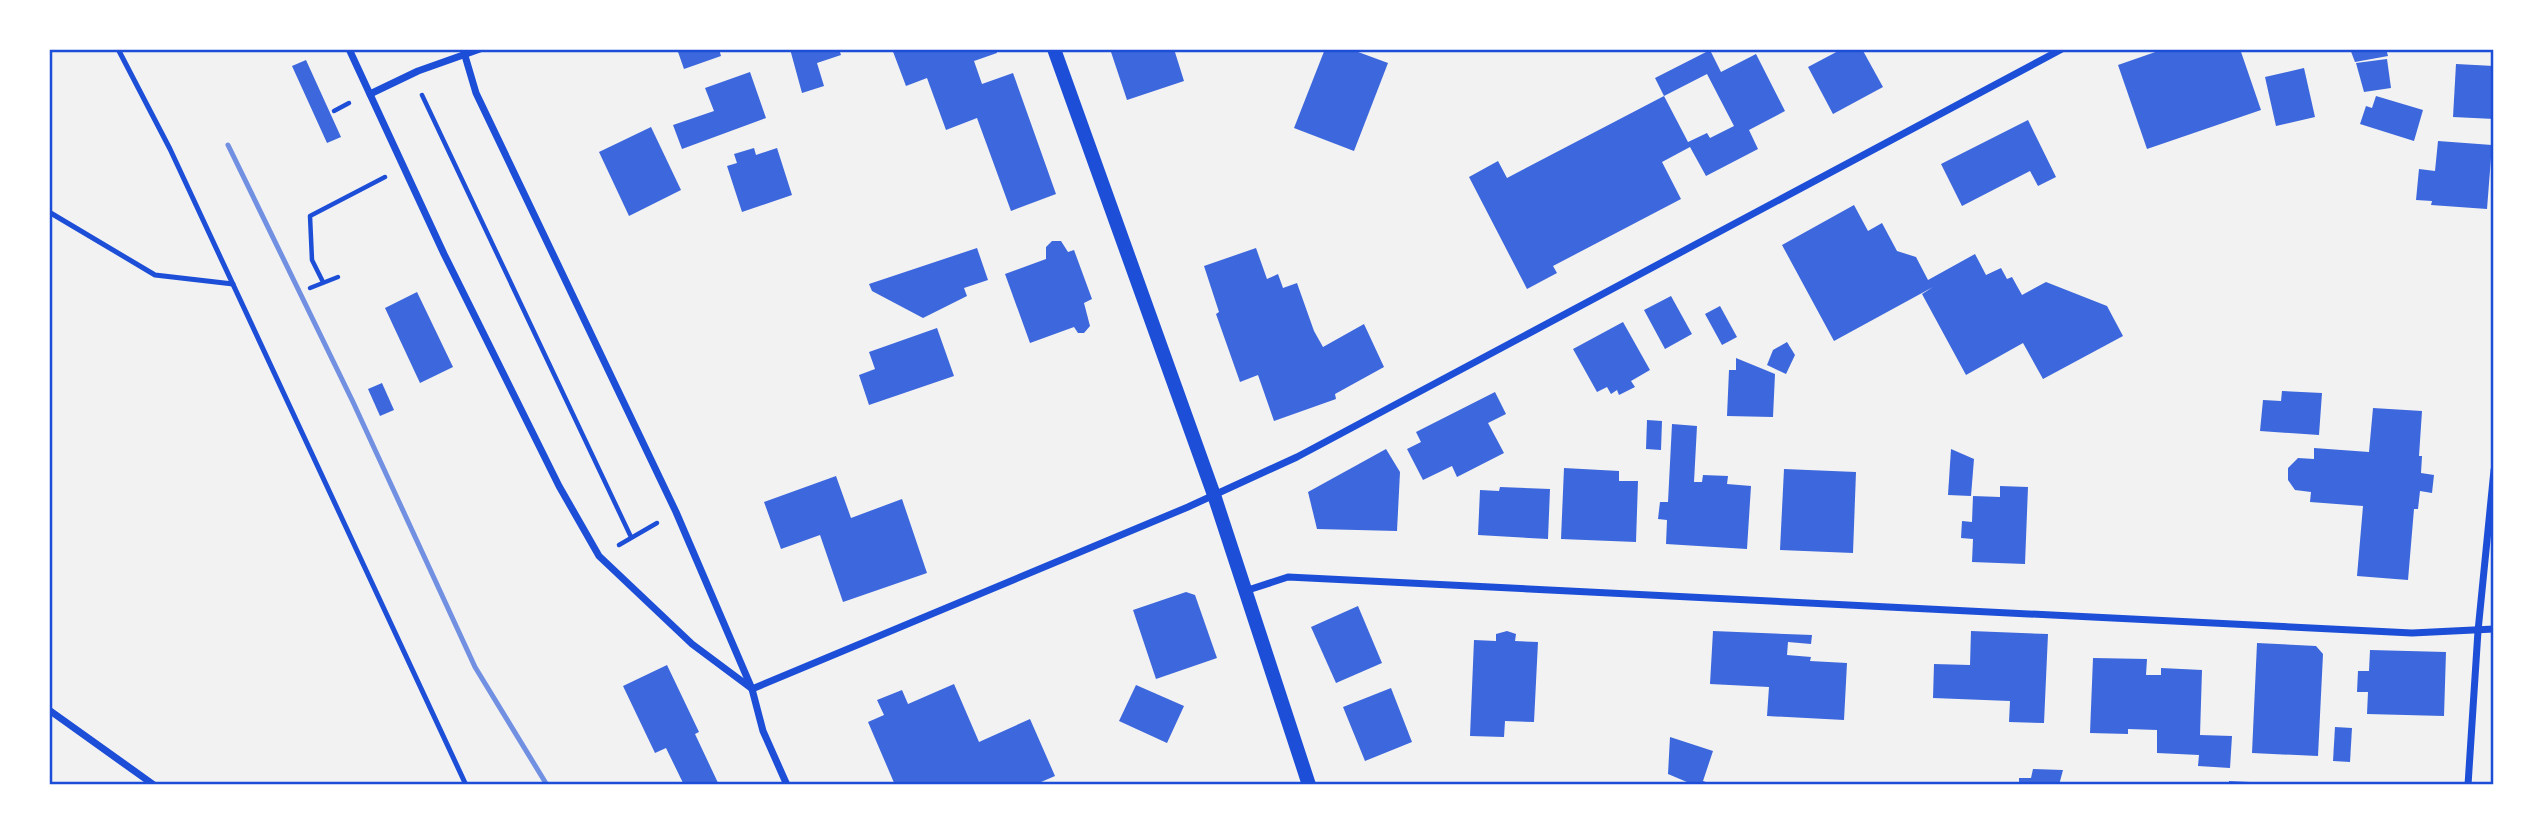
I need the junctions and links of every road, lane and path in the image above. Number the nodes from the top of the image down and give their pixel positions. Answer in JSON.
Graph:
{"nodes":[{"id":1,"x":118,"y":49,"type":"edge"},
{"id":2,"x":349,"y":49,"type":"edge"},
{"id":3,"x":480,"y":49,"type":"edge"},
{"id":4,"x":1054,"y":49,"type":"edge"},
{"id":5,"x":2062,"y":49,"type":"edge"},
{"id":6,"x":464,"y":52,"type":"edge"},
{"id":7,"x":418,"y":71,"type":"junction"},
{"id":8,"x":370,"y":94,"type":"junction"},
{"id":9,"x":405,"y":169,"type":"junction"},
{"id":10,"x":49,"y":212,"type":"edge"},
{"id":11,"x":338,"y":277,"type":"dead end"},
{"id":12,"x":323,"y":282,"type":"junction"},
{"id":13,"x":233,"y":284,"type":"junction"},
{"id":14,"x":310,"y":288,"type":"dead end"},
{"id":15,"x":2494,"y":470,"type":"edge"},
{"id":16,"x":1214,"y":495,"type":"junction"},
{"id":17,"x":676,"y":512,"type":"junction"},
{"id":18,"x":631,"y":537,"type":"junction"},
{"id":19,"x":598,"y":556,"type":"junction"},
{"id":20,"x":1244,"y":591,"type":"junction"},
{"id":21,"x":2494,"y":629,"type":"edge"},
{"id":22,"x":2479,"y":631,"type":"junction"},
{"id":23,"x":752,"y":689,"type":"junction"},
{"id":24,"x":49,"y":710,"type":"edge"},
{"id":25,"x":155,"y":785,"type":"edge"},
{"id":26,"x":466,"y":785,"type":"edge"},
{"id":27,"x":787,"y":785,"type":"edge"},
{"id":28,"x":1309,"y":785,"type":"edge"},
{"id":29,"x":2468,"y":785,"type":"edge"}],
"edges":[{"from":1,"to":13,"type":"lane"},
{"from":2,"to":8,"type":"street"},
{"from":3,"to":6,"type":"street"},
{"from":4,"to":16,"type":"main road"},
{"from":5,"to":16,"type":"street"},
{"from":6,"to":7,"type":"street"},
{"from":6,"to":17,"type":"street"},
{"from":7,"to":8,"type":"street"},
{"from":7,"to":18,"type":"path"},
{"from":8,"to":9,"type":"street"},
{"from":9,"to":12,"type":"path"},
{"from":9,"to":19,"type":"street"},
{"from":10,"to":13,"type":"lane"},
{"from":11,"to":12,"type":"path"},
{"from":12,"to":14,"type":"path"},
{"from":13,"to":26,"type":"lane"},
{"from":15,"to":22,"type":"street"},
{"from":16,"to":20,"type":"main road"},
{"from":16,"to":23,"type":"street"},
{"from":17,"to":18,"type":"path"},
{"from":17,"to":23,"type":"street"},
{"from":18,"to":19,"type":"path"},
{"from":19,"to":23,"type":"street"},
{"from":20,"to":22,"type":"street"},
{"from":20,"to":28,"type":"main road"},
{"from":21,"to":22,"type":"street"},
{"from":22,"to":29,"type":"street"},
{"from":23,"to":27,"type":"street"},
{"from":24,"to":25,"type":"street"}]}
